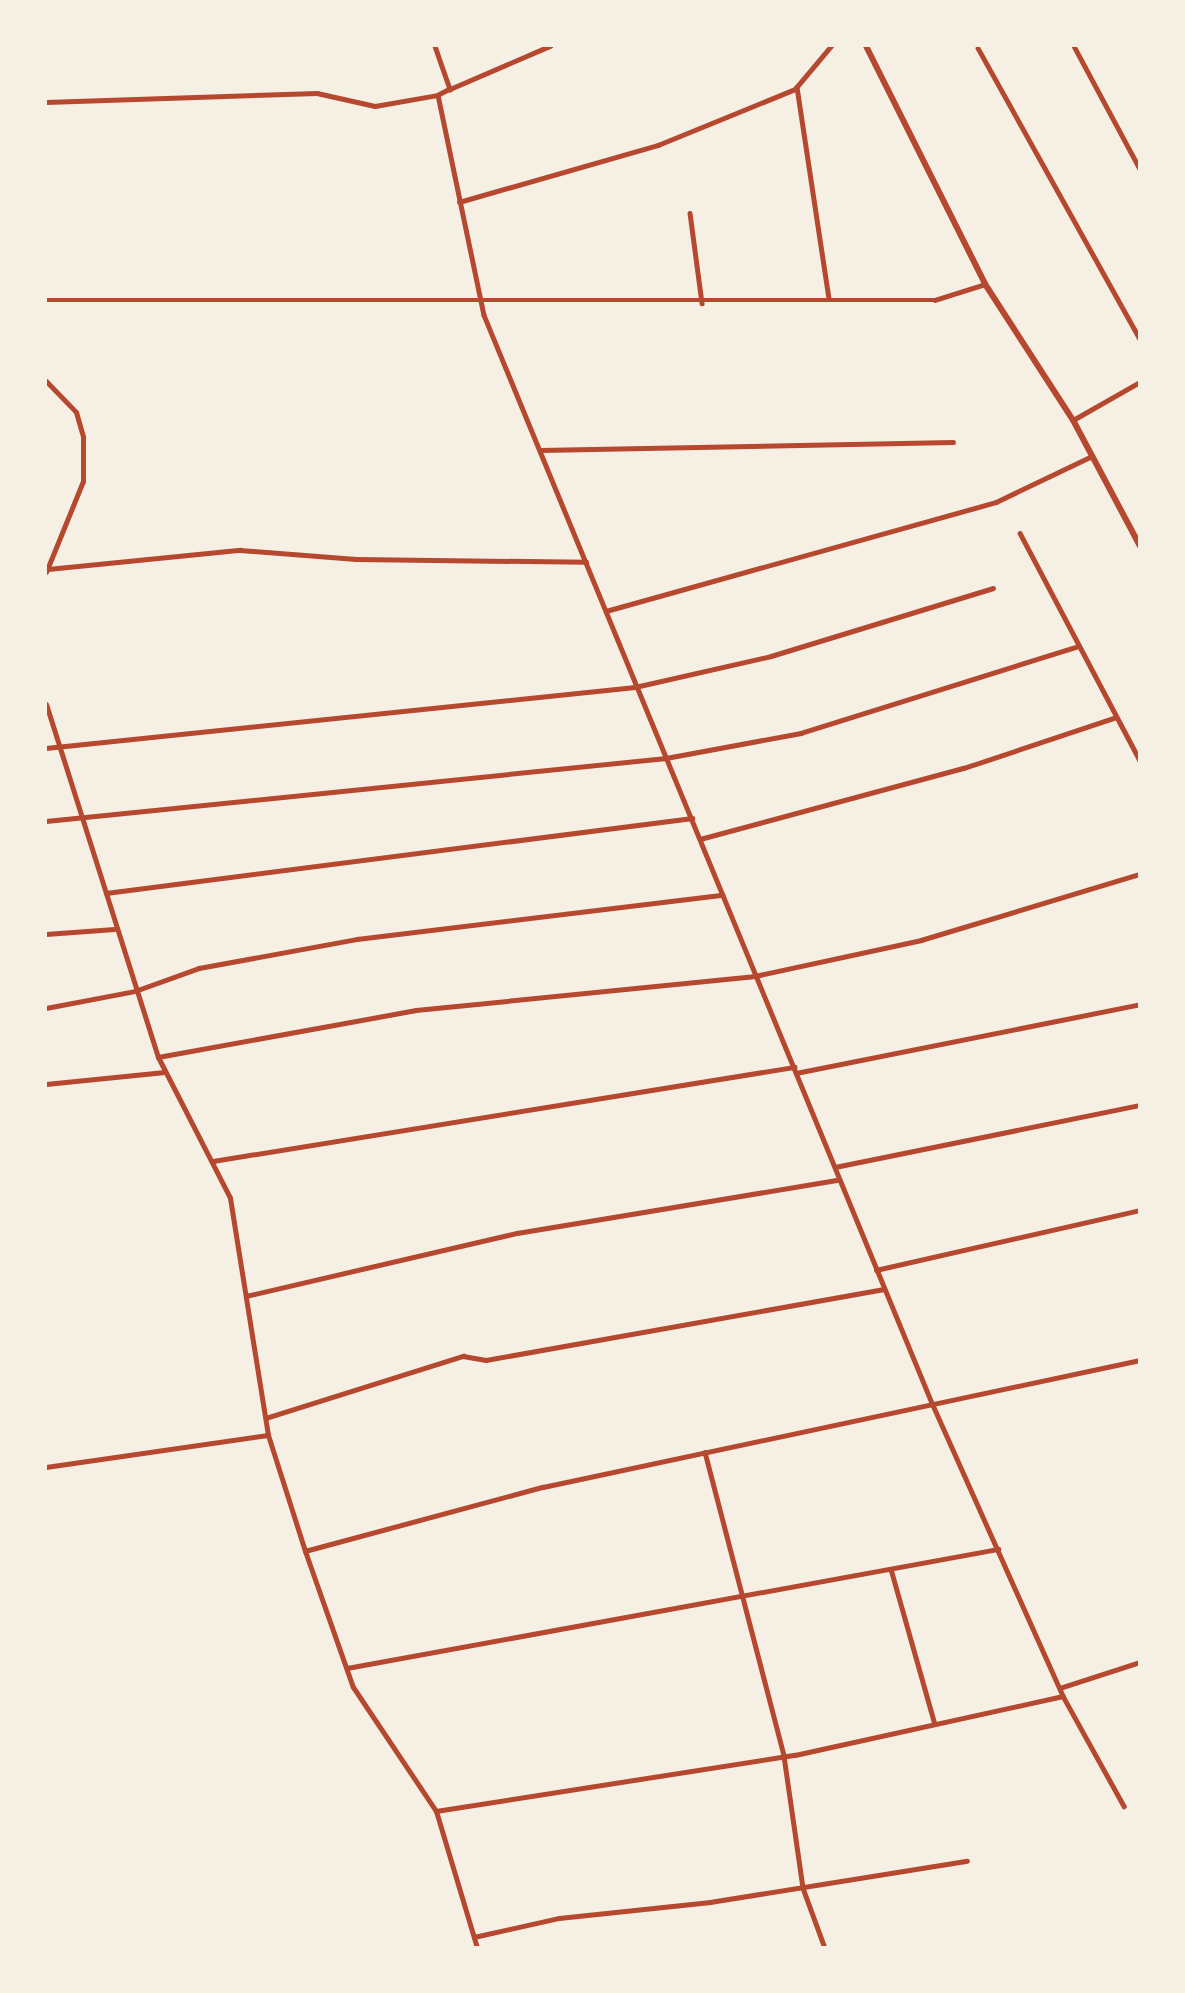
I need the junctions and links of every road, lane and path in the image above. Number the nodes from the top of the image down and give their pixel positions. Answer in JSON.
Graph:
{"nodes":[{"id":1,"x":435,"y":46,"type":"edge"},
{"id":2,"x":550,"y":46,"type":"edge"},
{"id":3,"x":831,"y":46,"type":"edge"},
{"id":4,"x":866,"y":46,"type":"edge"},
{"id":5,"x":1074,"y":46,"type":"edge"},
{"id":6,"x":978,"y":48,"type":"dead end"},
{"id":7,"x":797,"y":86,"type":"junction"},
{"id":8,"x":450,"y":89,"type":"junction"},
{"id":9,"x":438,"y":95,"type":"junction"},
{"id":10,"x":46,"y":102,"type":"edge"},
{"id":11,"x":1139,"y":169,"type":"edge"},
{"id":12,"x":459,"y":202,"type":"junction"},
{"id":13,"x":690,"y":213,"type":"dead end"},
{"id":14,"x":985,"y":284,"type":"junction"},
{"id":15,"x":829,"y":298,"type":"junction"},
{"id":16,"x":46,"y":300,"type":"edge"},
{"id":17,"x":481,"y":302,"type":"junction"},
{"id":18,"x":702,"y":303,"type":"junction"},
{"id":19,"x":1139,"y":339,"type":"edge"},
{"id":20,"x":46,"y":381,"type":"edge"},
{"id":21,"x":1139,"y":382,"type":"edge"},
{"id":22,"x":1073,"y":420,"type":"junction"},
{"id":23,"x":954,"y":442,"type":"dead end"},
{"id":24,"x":540,"y":450,"type":"junction"},
{"id":25,"x":1092,"y":456,"type":"junction"},
{"id":26,"x":1020,"y":533,"type":"dead end"},
{"id":27,"x":1139,"y":547,"type":"edge"},
{"id":28,"x":48,"y":560,"type":"edge"},
{"id":29,"x":586,"y":562,"type":"junction"},
{"id":30,"x":46,"y":570,"type":"edge"},
{"id":31,"x":993,"y":588,"type":"dead end"},
{"id":32,"x":606,"y":611,"type":"junction"},
{"id":33,"x":1079,"y":646,"type":"junction"},
{"id":34,"x":635,"y":687,"type":"junction"},
{"id":35,"x":46,"y":704,"type":"edge"},
{"id":36,"x":1116,"y":717,"type":"junction"},
{"id":37,"x":46,"y":748,"type":"edge"},
{"id":38,"x":57,"y":748,"type":"junction"},
{"id":39,"x":666,"y":758,"type":"junction"},
{"id":40,"x":1139,"y":761,"type":"edge"},
{"id":41,"x":692,"y":818,"type":"junction"},
{"id":42,"x":46,"y":821,"type":"edge"},
{"id":43,"x":84,"y":821,"type":"junction"},
{"id":44,"x":700,"y":839,"type":"junction"},
{"id":45,"x":1139,"y":874,"type":"edge"},
{"id":46,"x":105,"y":893,"type":"junction"},
{"id":47,"x":722,"y":895,"type":"junction"},
{"id":48,"x":114,"y":929,"type":"junction"},
{"id":49,"x":46,"y":934,"type":"edge"},
{"id":50,"x":755,"y":976,"type":"junction"},
{"id":51,"x":135,"y":991,"type":"junction"},
{"id":52,"x":1139,"y":1004,"type":"edge"},
{"id":53,"x":46,"y":1008,"type":"edge"},
{"id":54,"x":158,"y":1057,"type":"junction"},
{"id":55,"x":795,"y":1070,"type":"junction"},
{"id":56,"x":164,"y":1072,"type":"junction"},
{"id":57,"x":46,"y":1084,"type":"edge"},
{"id":58,"x":1139,"y":1105,"type":"edge"},
{"id":59,"x":213,"y":1161,"type":"junction"},
{"id":60,"x":835,"y":1167,"type":"junction"},
{"id":61,"x":838,"y":1180,"type":"junction"},
{"id":62,"x":1139,"y":1210,"type":"edge"},
{"id":63,"x":876,"y":1270,"type":"junction"},
{"id":64,"x":884,"y":1289,"type":"junction"},
{"id":65,"x":246,"y":1296,"type":"junction"},
{"id":66,"x":1139,"y":1360,"type":"edge"},
{"id":67,"x":932,"y":1403,"type":"junction"},
{"id":68,"x":266,"y":1418,"type":"junction"},
{"id":69,"x":268,"y":1435,"type":"junction"},
{"id":70,"x":705,"y":1452,"type":"junction"},
{"id":71,"x":46,"y":1467,"type":"edge"},
{"id":72,"x":998,"y":1549,"type":"junction"},
{"id":73,"x":304,"y":1551,"type":"junction"},
{"id":74,"x":891,"y":1569,"type":"junction"},
{"id":75,"x":743,"y":1596,"type":"junction"},
{"id":76,"x":1139,"y":1662,"type":"edge"},
{"id":77,"x":347,"y":1668,"type":"junction"},
{"id":78,"x":1060,"y":1688,"type":"junction"},
{"id":79,"x":1063,"y":1696,"type":"junction"},
{"id":80,"x":935,"y":1724,"type":"junction"},
{"id":81,"x":784,"y":1756,"type":"junction"},
{"id":82,"x":1124,"y":1806,"type":"dead end"},
{"id":83,"x":436,"y":1811,"type":"junction"},
{"id":84,"x":967,"y":1861,"type":"dead end"},
{"id":85,"x":803,"y":1888,"type":"junction"},
{"id":86,"x":474,"y":1937,"type":"junction"},
{"id":87,"x":477,"y":1948,"type":"edge"},
{"id":88,"x":825,"y":1948,"type":"edge"}],
"edges":[{"from":1,"to":8,"type":"street"},
{"from":2,"to":8,"type":"street"},
{"from":3,"to":7,"type":"street"},
{"from":4,"to":14,"type":"main road"},
{"from":5,"to":11,"type":"street"},
{"from":6,"to":19,"type":"street"},
{"from":7,"to":12,"type":"street"},
{"from":7,"to":15,"type":"street"},
{"from":8,"to":9,"type":"street"},
{"from":9,"to":10,"type":"street"},
{"from":9,"to":12,"type":"street"},
{"from":12,"to":17,"type":"street"},
{"from":13,"to":18,"type":"street"},
{"from":14,"to":15,"type":"street"},
{"from":14,"to":22,"type":"main road"},
{"from":15,"to":18,"type":"street"},
{"from":16,"to":17,"type":"street"},
{"from":17,"to":18,"type":"street"},
{"from":17,"to":24,"type":"street"},
{"from":20,"to":28,"type":"street"},
{"from":21,"to":22,"type":"street"},
{"from":22,"to":25,"type":"main road"},
{"from":23,"to":24,"type":"street"},
{"from":24,"to":29,"type":"street"},
{"from":25,"to":27,"type":"main road"},
{"from":25,"to":32,"type":"street"},
{"from":26,"to":33,"type":"street"},
{"from":28,"to":30,"type":"street"},
{"from":29,"to":30,"type":"street"},
{"from":29,"to":32,"type":"street"},
{"from":31,"to":34,"type":"street"},
{"from":32,"to":34,"type":"street"},
{"from":33,"to":36,"type":"street"},
{"from":33,"to":39,"type":"street"},
{"from":34,"to":38,"type":"street"},
{"from":34,"to":39,"type":"street"},
{"from":35,"to":38,"type":"street"},
{"from":36,"to":40,"type":"street"},
{"from":36,"to":44,"type":"street"},
{"from":37,"to":38,"type":"street"},
{"from":38,"to":43,"type":"street"},
{"from":39,"to":41,"type":"street"},
{"from":39,"to":43,"type":"street"},
{"from":41,"to":44,"type":"street"},
{"from":41,"to":46,"type":"street"},
{"from":42,"to":43,"type":"street"},
{"from":43,"to":46,"type":"street"},
{"from":44,"to":47,"type":"street"},
{"from":45,"to":50,"type":"street"},
{"from":46,"to":48,"type":"street"},
{"from":47,"to":50,"type":"street"},
{"from":47,"to":51,"type":"street"},
{"from":48,"to":49,"type":"street"},
{"from":48,"to":51,"type":"street"},
{"from":50,"to":54,"type":"street"},
{"from":50,"to":55,"type":"street"},
{"from":51,"to":53,"type":"street"},
{"from":51,"to":54,"type":"street"},
{"from":52,"to":55,"type":"street"},
{"from":54,"to":56,"type":"street"},
{"from":55,"to":59,"type":"street"},
{"from":55,"to":60,"type":"street"},
{"from":56,"to":57,"type":"street"},
{"from":56,"to":59,"type":"street"},
{"from":58,"to":60,"type":"street"},
{"from":59,"to":65,"type":"street"},
{"from":60,"to":61,"type":"street"},
{"from":61,"to":63,"type":"street"},
{"from":61,"to":65,"type":"street"},
{"from":62,"to":63,"type":"street"},
{"from":63,"to":64,"type":"street"},
{"from":64,"to":67,"type":"street"},
{"from":64,"to":68,"type":"street"},
{"from":65,"to":68,"type":"street"},
{"from":66,"to":67,"type":"street"},
{"from":67,"to":70,"type":"street"},
{"from":67,"to":72,"type":"street"},
{"from":68,"to":69,"type":"street"},
{"from":69,"to":71,"type":"street"},
{"from":69,"to":73,"type":"street"},
{"from":70,"to":73,"type":"street"},
{"from":70,"to":75,"type":"street"},
{"from":72,"to":74,"type":"street"},
{"from":72,"to":78,"type":"street"},
{"from":73,"to":77,"type":"street"},
{"from":74,"to":75,"type":"street"},
{"from":74,"to":80,"type":"street"},
{"from":75,"to":77,"type":"street"},
{"from":75,"to":81,"type":"street"},
{"from":76,"to":78,"type":"street"},
{"from":77,"to":83,"type":"street"},
{"from":78,"to":79,"type":"street"},
{"from":79,"to":80,"type":"street"},
{"from":79,"to":82,"type":"street"},
{"from":80,"to":81,"type":"street"},
{"from":81,"to":83,"type":"street"},
{"from":81,"to":85,"type":"street"},
{"from":83,"to":86,"type":"street"},
{"from":84,"to":85,"type":"street"},
{"from":85,"to":86,"type":"street"},
{"from":85,"to":88,"type":"street"},
{"from":86,"to":87,"type":"street"}]}
